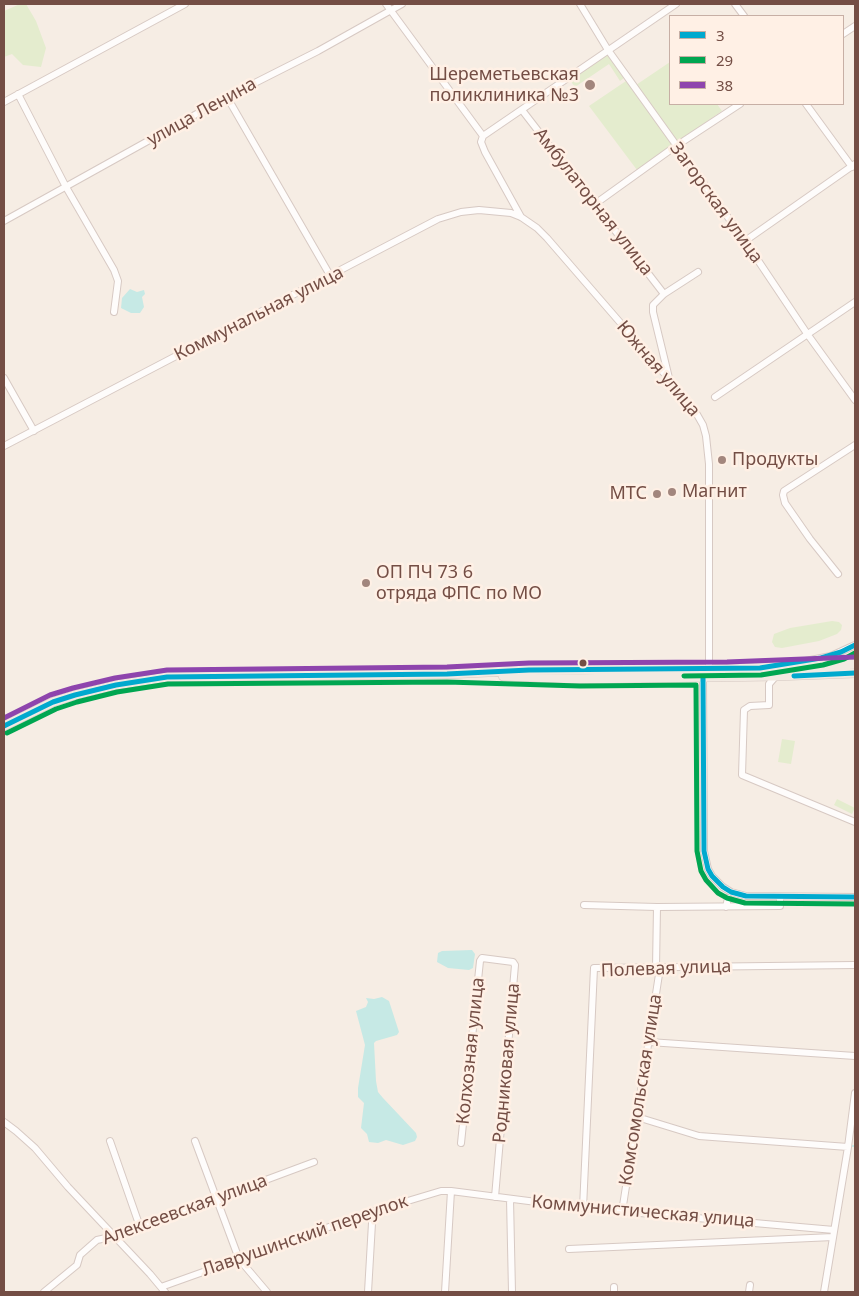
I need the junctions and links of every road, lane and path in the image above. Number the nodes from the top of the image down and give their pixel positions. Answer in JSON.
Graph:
{"nodes":[{"id":1,"x":185,"y":4,"type":"edge"},
{"id":2,"x":386,"y":4,"type":"edge"},
{"id":3,"x":402,"y":4,"type":"edge"},
{"id":4,"x":580,"y":4,"type":"edge"},
{"id":5,"x":676,"y":4,"type":"edge"},
{"id":6,"x":735,"y":4,"type":"edge"},
{"id":7,"x":391,"y":11,"type":"junction"},
{"id":8,"x":743,"y":15,"type":"edge"},
{"id":9,"x":855,"y":26,"type":"edge"},
{"id":10,"x":844,"y":33,"type":"edge"},
{"id":11,"x":608,"y":50,"type":"junction"},
{"id":12,"x":18,"y":94,"type":"junction"},
{"id":13,"x":227,"y":97,"type":"junction"},
{"id":14,"x":4,"y":102,"type":"edge"},
{"id":15,"x":738,"y":105,"type":"edge"},
{"id":16,"x":807,"y":105,"type":"edge"},
{"id":17,"x":522,"y":110,"type":"junction"},
{"id":18,"x":483,"y":136,"type":"junction"},
{"id":19,"x":676,"y":146,"type":"junction"},
{"id":20,"x":853,"y":166,"type":"edge"},
{"id":21,"x":66,"y":187,"type":"junction"},
{"id":22,"x":595,"y":204,"type":"junction"},
{"id":23,"x":521,"y":217,"type":"junction"},
{"id":24,"x":4,"y":221,"type":"edge"},
{"id":25,"x":745,"y":241,"type":"junction"},
{"id":26,"x":698,"y":272,"type":"dead end"},
{"id":27,"x":331,"y":277,"type":"junction"},
{"id":28,"x":664,"y":294,"type":"junction"},
{"id":29,"x":855,"y":302,"type":"edge"},
{"id":30,"x":114,"y":312,"type":"dead end"},
{"id":31,"x":808,"y":335,"type":"junction"},
{"id":32,"x":4,"y":378,"type":"edge"},
{"id":33,"x":669,"y":379,"type":"junction"},
{"id":34,"x":715,"y":397,"type":"dead end"},
{"id":35,"x":855,"y":400,"type":"edge"},
{"id":36,"x":34,"y":431,"type":"junction"},
{"id":37,"x":855,"y":445,"type":"edge"},
{"id":38,"x":4,"y":446,"type":"edge"},
{"id":39,"x":838,"y":574,"type":"dead end"},
{"id":40,"x":855,"y":645,"type":"edge"},
{"id":41,"x":855,"y":664,"type":"edge"},
{"id":42,"x":844,"y":669,"type":"junction"},
{"id":43,"x":761,"y":672,"type":"junction"},
{"id":44,"x":855,"y":673,"type":"edge"},
{"id":45,"x":707,"y":675,"type":"junction"},
{"id":46,"x":776,"y":676,"type":"junction"},
{"id":47,"x":769,"y":684,"type":"junction"},
{"id":48,"x":4,"y":726,"type":"edge"},
{"id":49,"x":855,"y":822,"type":"edge"},
{"id":50,"x":780,"y":897,"type":"junction"},
{"id":51,"x":855,"y":897,"type":"edge"},
{"id":52,"x":728,"y":898,"type":"dead end"},
{"id":53,"x":584,"y":905,"type":"dead end"},
{"id":54,"x":657,"y":907,"type":"junction"},
{"id":55,"x":726,"y":907,"type":"junction"},
{"id":56,"x":481,"y":959,"type":"joint"},
{"id":57,"x":855,"y":965,"type":"edge"},
{"id":58,"x":658,"y":968,"type":"junction"},
{"id":59,"x":649,"y":1042,"type":"junction"},
{"id":60,"x":855,"y":1056,"type":"edge"},
{"id":61,"x":855,"y":1093,"type":"edge"},
{"id":62,"x":637,"y":1116,"type":"junction"},
{"id":63,"x":4,"y":1122,"type":"edge"},
{"id":64,"x":110,"y":1141,"type":"dead end"},
{"id":65,"x":195,"y":1141,"type":"dead end"},
{"id":66,"x":461,"y":1143,"type":"dead end"},
{"id":67,"x":848,"y":1147,"type":"junction"},
{"id":68,"x":314,"y":1162,"type":"dead end"},
{"id":69,"x":451,"y":1191,"type":"junction"},
{"id":70,"x":495,"y":1197,"type":"junction"},
{"id":71,"x":510,"y":1199,"type":"junction"},
{"id":72,"x":216,"y":1200,"type":"junction"},
{"id":73,"x":583,"y":1208,"type":"junction"},
{"id":74,"x":371,"y":1212,"type":"junction"},
{"id":75,"x":622,"y":1212,"type":"junction"},
{"id":76,"x":140,"y":1227,"type":"junction"},
{"id":77,"x":834,"y":1234,"type":"junction"},
{"id":78,"x":115,"y":1236,"type":"junction"},
{"id":79,"x":569,"y":1249,"type":"dead end"},
{"id":80,"x":239,"y":1259,"type":"junction"},
{"id":81,"x":162,"y":1291,"type":"edge"},
{"id":82,"x":44,"y":1292,"type":"edge"},
{"id":83,"x":267,"y":1292,"type":"edge"},
{"id":84,"x":368,"y":1292,"type":"edge"},
{"id":85,"x":444,"y":1292,"type":"edge"},
{"id":86,"x":512,"y":1292,"type":"edge"},
{"id":87,"x":824,"y":1292,"type":"edge"}],
"edges":[{"from":1,"to":12,"type":"street"},
{"from":2,"to":7,"type":"street"},
{"from":3,"to":7,"type":"street","name":"улица Ленина"},
{"from":4,"to":11,"type":"street","name":"Загорская улица"},
{"from":5,"to":11,"type":"street"},
{"from":6,"to":8,"type":"street"},
{"from":7,"to":13,"type":"street","name":"улица Ленина"},
{"from":7,"to":18,"type":"street"},
{"from":9,"to":10,"type":"street"},
{"from":11,"to":17,"type":"street"},
{"from":11,"to":19,"type":"street","name":"Загорская улица"},
{"from":12,"to":14,"type":"street"},
{"from":12,"to":21,"type":"street"},
{"from":13,"to":21,"type":"street","name":"улица Ленина"},
{"from":13,"to":27,"type":"street"},
{"from":15,"to":19,"type":"street"},
{"from":16,"to":20,"type":"street"},
{"from":17,"to":18,"type":"street"},
{"from":17,"to":22,"type":"street","name":"Амбулаторная улица"},
{"from":18,"to":23,"type":"street"},
{"from":19,"to":22,"type":"street"},
{"from":19,"to":25,"type":"street","name":"Загорская улица"},
{"from":20,"to":25,"type":"street"},
{"from":21,"to":24,"type":"street","name":"улица Ленина"},
{"from":21,"to":30,"type":"street"},
{"from":22,"to":28,"type":"street","name":"Амбулаторная улица"},
{"from":23,"to":27,"type":"street","name":"Коммунальная улица"},
{"from":23,"to":33,"type":"street","name":"Южная улица"},
{"from":25,"to":31,"type":"street","name":"Загорская улица"},
{"from":26,"to":28,"type":"street"},
{"from":27,"to":36,"type":"street","name":"Коммунальная улица"},
{"from":28,"to":33,"type":"street"},
{"from":29,"to":31,"type":"street"},
{"from":31,"to":34,"type":"street"},
{"from":31,"to":35,"type":"street","name":"Загорская улица"},
{"from":32,"to":36,"type":"street"},
{"from":33,"to":45,"type":"street","name":"Южная улица"},
{"from":36,"to":38,"type":"street","name":"Коммунальная улица"},
{"from":37,"to":39,"type":"street"},
{"from":40,"to":43,"type":"street"},
{"from":41,"to":42,"type":"main road"},
{"from":42,"to":43,"type":"main road"},
{"from":42,"to":44,"type":"main road"},
{"from":42,"to":46,"type":"main road"},
{"from":43,"to":45,"type":"main road"},
{"from":43,"to":46,"type":"main road"},
{"from":43,"to":47,"type":"street"},
{"from":45,"to":48,"type":"main road"},
{"from":45,"to":50,"type":"street","name":"Южная улица"},
{"from":46,"to":47,"type":"street"},
{"from":47,"to":49,"type":"street"},
{"from":50,"to":51,"type":"street","name":"Южная улица"},
{"from":50,"to":55,"type":"street"},
{"from":52,"to":55,"type":"street"},
{"from":53,"to":54,"type":"street"},
{"from":54,"to":55,"type":"street"},
{"from":54,"to":58,"type":"street","name":"Комсомольская улица"},
{"from":56,"to":66,"type":"street","name":"Колхозная улица"},
{"from":56,"to":70,"type":"street","name":"Родниковая улица"},
{"from":57,"to":58,"type":"street","name":"Полевая улица"},
{"from":58,"to":59,"type":"street","name":"Комсомольская улица"},
{"from":58,"to":73,"type":"street","name":"Полевая улица"},
{"from":59,"to":60,"type":"street"},
{"from":59,"to":62,"type":"street","name":"Комсомольская улица"},
{"from":61,"to":67,"type":"street"},
{"from":62,"to":67,"type":"street"},
{"from":62,"to":75,"type":"street","name":"Комсомольская улица"},
{"from":63,"to":78,"type":"street"},
{"from":64,"to":76,"type":"street"},
{"from":65,"to":72,"type":"street"},
{"from":67,"to":77,"type":"street"},
{"from":68,"to":72,"type":"street","name":"Алексеевская улица"},
{"from":69,"to":70,"type":"street","name":"Коммунистическая улица"},
{"from":69,"to":74,"type":"street","name":"Лаврушинский переулок"},
{"from":69,"to":85,"type":"street"},
{"from":70,"to":71,"type":"street","name":"Коммунистическая улица"},
{"from":71,"to":73,"type":"street","name":"Коммунистическая улица"},
{"from":71,"to":86,"type":"street"},
{"from":72,"to":76,"type":"street","name":"Алексеевская улица"},
{"from":72,"to":80,"type":"street"},
{"from":73,"to":75,"type":"street","name":"Коммунистическая улица"},
{"from":74,"to":80,"type":"street","name":"Лаврушинский переулок"},
{"from":74,"to":84,"type":"street"},
{"from":75,"to":77,"type":"street","name":"Коммунистическая улица"},
{"from":76,"to":78,"type":"street","name":"Алексеевская улица"},
{"from":77,"to":79,"type":"street","name":"Коммунистическая улица"},
{"from":77,"to":87,"type":"street"},
{"from":78,"to":81,"type":"street"},
{"from":78,"to":82,"type":"street","name":"Алексеевская улица"},
{"from":80,"to":81,"type":"street","name":"Лаврушинский переулок"},
{"from":80,"to":83,"type":"street"}]}
